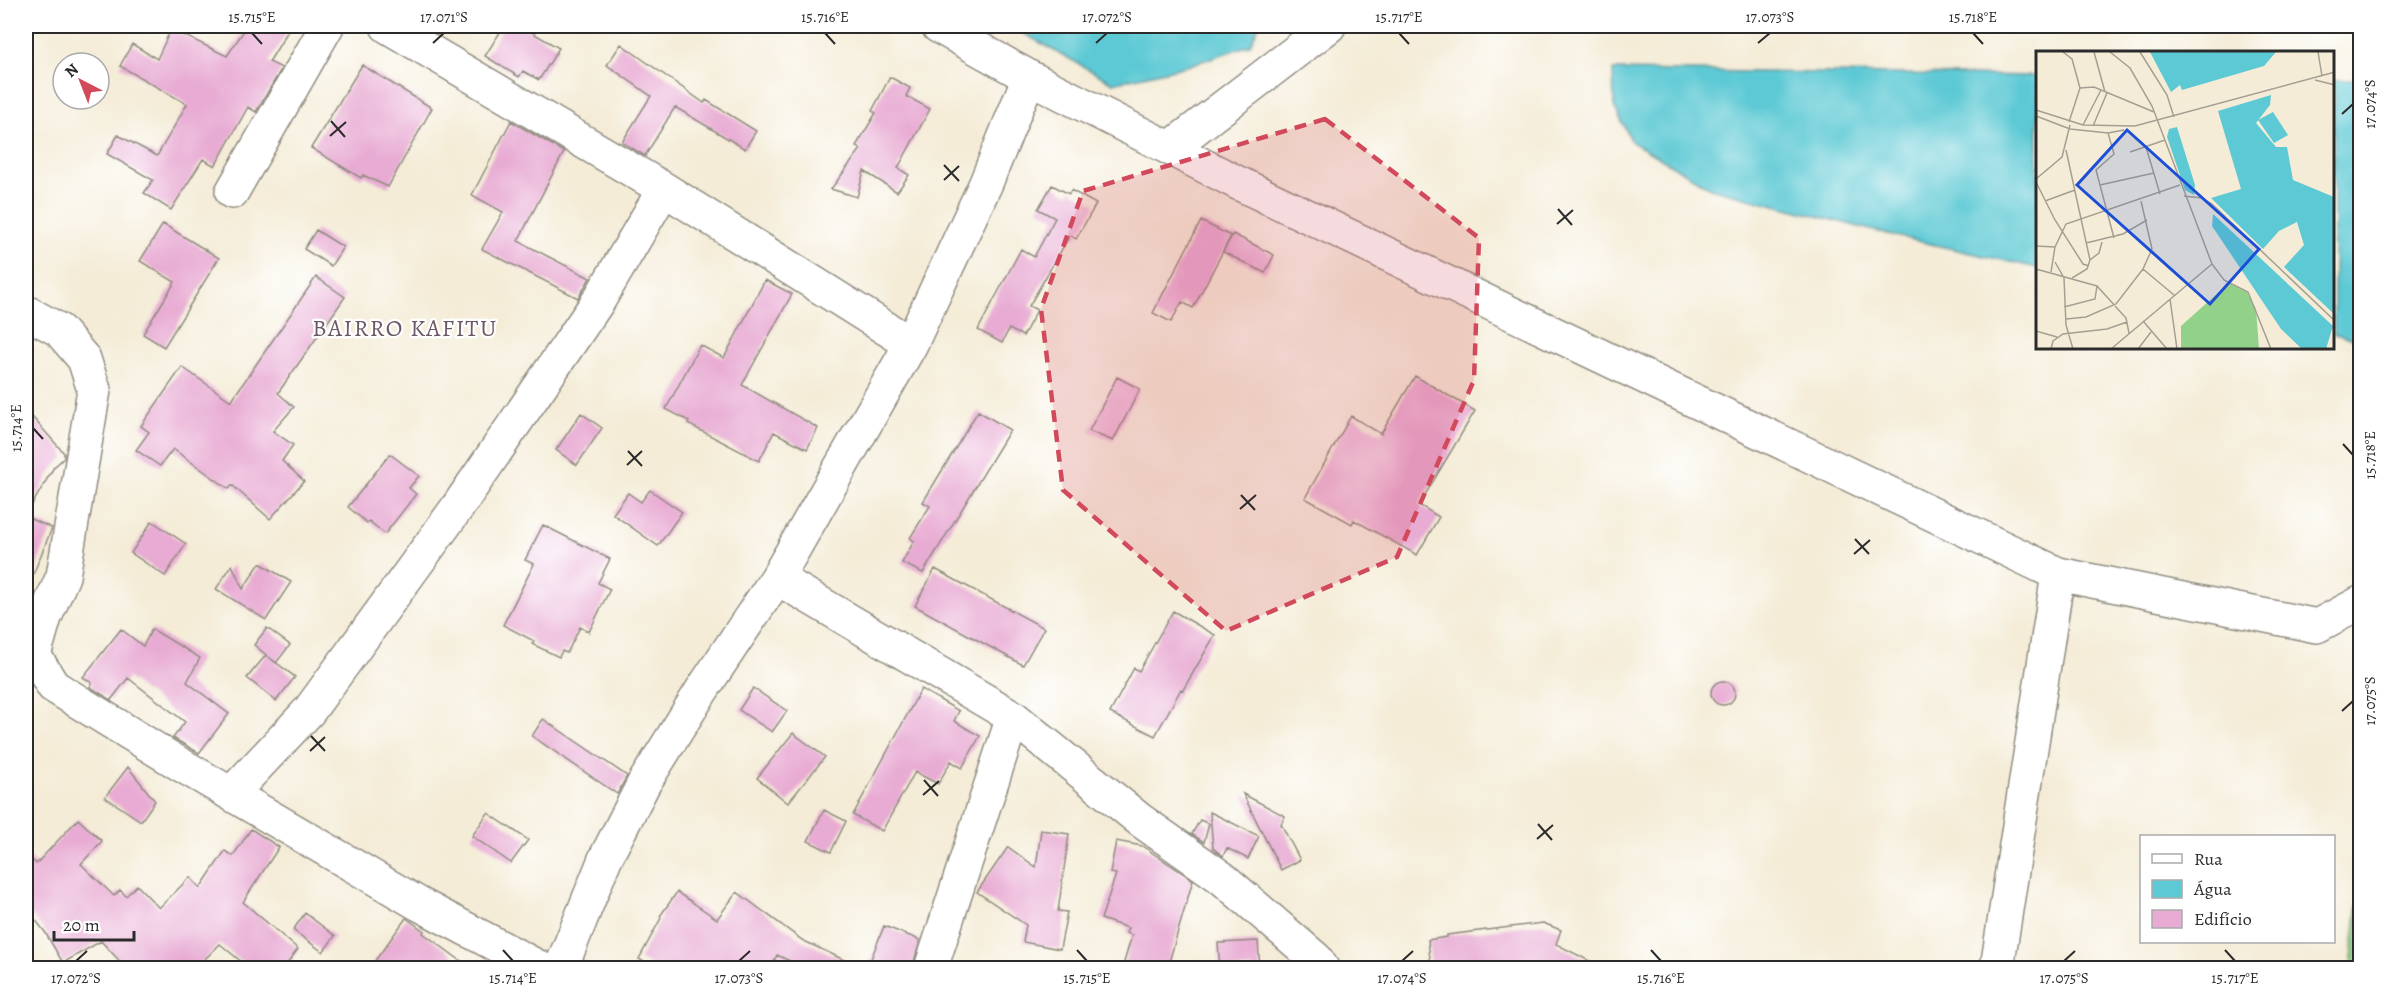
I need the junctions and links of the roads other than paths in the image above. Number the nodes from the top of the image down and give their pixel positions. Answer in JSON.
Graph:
{"nodes":[{"id":1,"x":327,"y":26,"type":"edge"},
{"id":2,"x":387,"y":26,"type":"edge"},
{"id":3,"x":938,"y":26,"type":"edge"},
{"id":4,"x":1329,"y":26,"type":"edge"},
{"id":5,"x":1029,"y":77,"type":"junction"},
{"id":6,"x":1170,"y":148,"type":"junction"},
{"id":7,"x":664,"y":189,"type":"junction"},
{"id":8,"x":232,"y":192,"type":"dead end"},
{"id":9,"x":26,"y":312,"type":"edge"},
{"id":10,"x":910,"y":344,"type":"junction"},
{"id":11,"x":2058,"y":574,"type":"junction"},
{"id":12,"x":777,"y":578,"type":"junction"},
{"id":13,"x":2361,"y":603,"type":"edge"},
{"id":14,"x":1013,"y":717,"type":"junction"},
{"id":15,"x":231,"y":794,"type":"junction"},
{"id":16,"x":540,"y":969,"type":"edge"},
{"id":17,"x":561,"y":969,"type":"edge"},
{"id":18,"x":931,"y":969,"type":"edge"},
{"id":19,"x":1322,"y":969,"type":"edge"},
{"id":20,"x":1997,"y":969,"type":"edge"}],
"edges":[{"from":1,"to":8,"type":"street"},
{"from":2,"to":7,"type":"street"},
{"from":3,"to":5,"type":"street"},
{"from":4,"to":6,"type":"street"},
{"from":5,"to":6,"type":"street"},
{"from":5,"to":10,"type":"street"},
{"from":6,"to":11,"type":"street"},
{"from":7,"to":10,"type":"street"},
{"from":7,"to":15,"type":"street"},
{"from":9,"to":15,"type":"street"},
{"from":10,"to":12,"type":"street"},
{"from":11,"to":13,"type":"street"},
{"from":11,"to":20,"type":"street"},
{"from":12,"to":14,"type":"street"},
{"from":12,"to":17,"type":"street"},
{"from":14,"to":18,"type":"street"},
{"from":14,"to":19,"type":"street"},
{"from":15,"to":16,"type":"street"}]}
